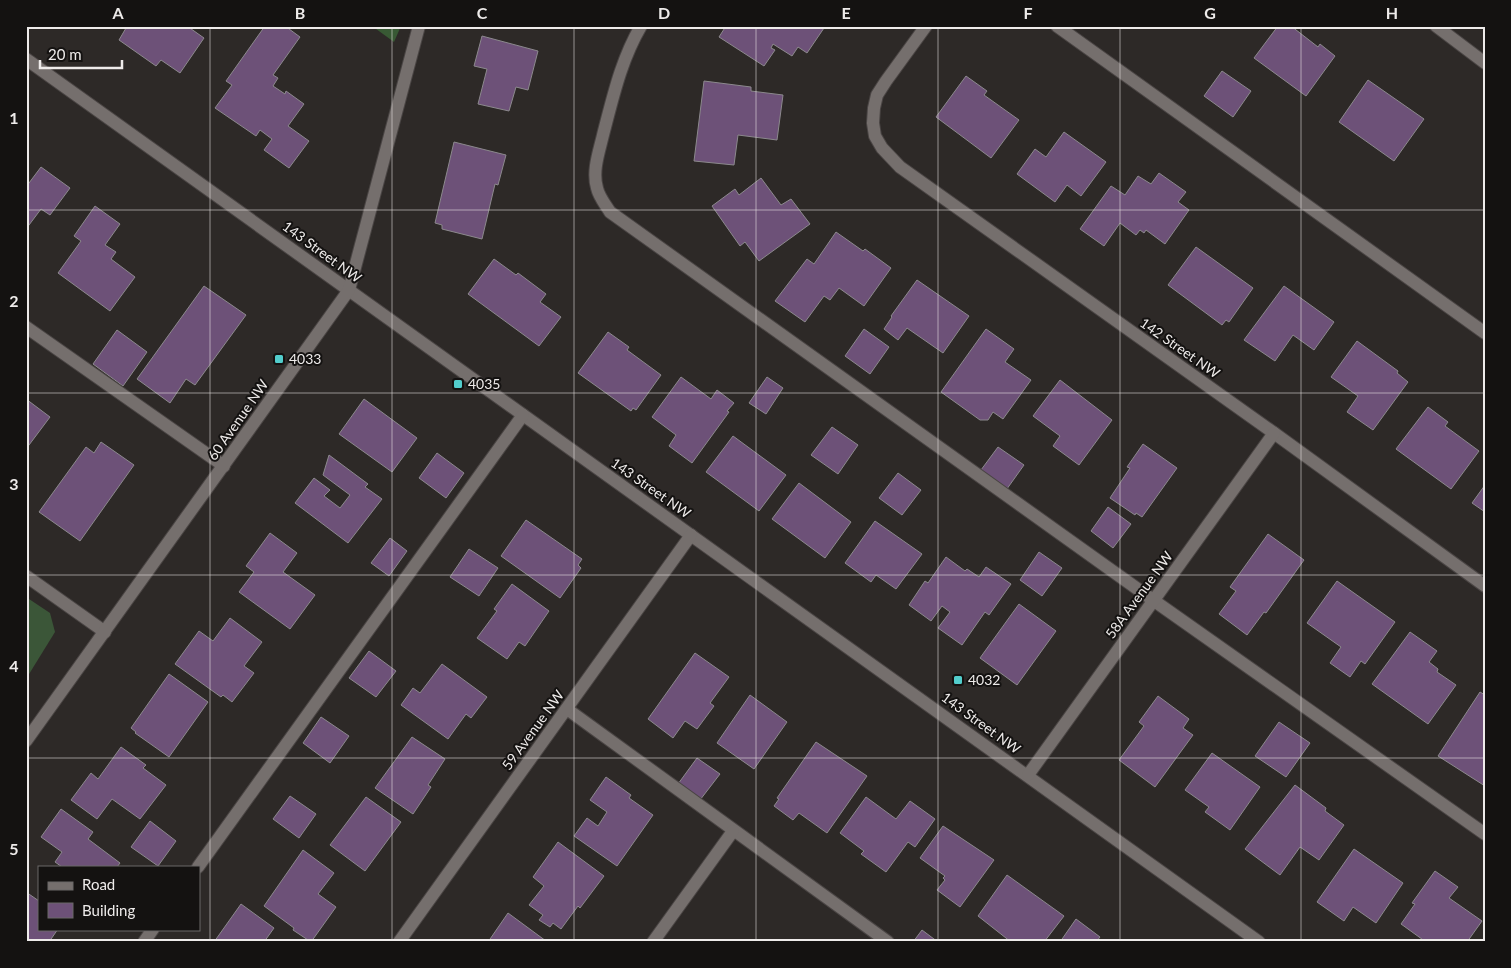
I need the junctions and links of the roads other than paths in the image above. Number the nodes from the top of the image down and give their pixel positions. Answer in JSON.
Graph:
{"nodes":[{"id":1,"x":419,"y":26,"type":"edge"},
{"id":2,"x":641,"y":26,"type":"edge"},
{"id":3,"x":926,"y":26,"type":"edge"},
{"id":4,"x":1058,"y":26,"type":"edge"},
{"id":5,"x":1436,"y":26,"type":"edge"},
{"id":6,"x":26,"y":59,"type":"edge"},
{"id":7,"x":1485,"y":63,"type":"edge"},
{"id":8,"x":349,"y":290,"type":"junction"},
{"id":9,"x":26,"y":327,"type":"edge"},
{"id":10,"x":1485,"y":333,"type":"edge"},
{"id":11,"x":523,"y":415,"type":"junction"},
{"id":12,"x":1274,"y":433,"type":"junction"},
{"id":13,"x":224,"y":466,"type":"junction"},
{"id":14,"x":691,"y":535,"type":"junction"},
{"id":15,"x":26,"y":576,"type":"edge"},
{"id":16,"x":1485,"y":586,"type":"edge"},
{"id":17,"x":1153,"y":600,"type":"junction"},
{"id":18,"x":106,"y":632,"type":"junction"},
{"id":19,"x":567,"y":709,"type":"junction"},
{"id":20,"x":26,"y":741,"type":"edge"},
{"id":21,"x":1028,"y":775,"type":"junction"},
{"id":22,"x":732,"y":831,"type":"junction"},
{"id":23,"x":1485,"y":834,"type":"edge"},
{"id":24,"x":199,"y":866,"type":"edge"},
{"id":25,"x":152,"y":930,"type":"edge"},
{"id":26,"x":144,"y":942,"type":"edge"},
{"id":27,"x":399,"y":942,"type":"edge"},
{"id":28,"x":653,"y":942,"type":"edge"},
{"id":29,"x":888,"y":942,"type":"edge"},
{"id":30,"x":1259,"y":942,"type":"edge"}],
"edges":[{"from":1,"to":8,"type":"street","name":"60 Avenue NW"},
{"from":2,"to":17,"type":"street"},
{"from":3,"to":12,"type":"street","name":"142 Street NW"},
{"from":4,"to":10,"type":"street"},
{"from":5,"to":7,"type":"street"},
{"from":6,"to":8,"type":"street","name":"143 Street NW"},
{"from":8,"to":11,"type":"street","name":"143 Street NW"},
{"from":8,"to":13,"type":"street","name":"60 Avenue NW"},
{"from":9,"to":13,"type":"street"},
{"from":11,"to":14,"type":"street","name":"143 Street NW"},
{"from":11,"to":24,"type":"street"},
{"from":12,"to":16,"type":"street","name":"142 Street NW"},
{"from":12,"to":17,"type":"street","name":"58A Avenue NW"},
{"from":13,"to":18,"type":"street","name":"60 Avenue NW"},
{"from":14,"to":19,"type":"street","name":"59 Avenue NW"},
{"from":14,"to":21,"type":"street","name":"143 Street NW"},
{"from":15,"to":18,"type":"street"},
{"from":17,"to":21,"type":"street","name":"58A Avenue NW"},
{"from":17,"to":23,"type":"street"},
{"from":18,"to":20,"type":"street","name":"60 Avenue NW"},
{"from":19,"to":22,"type":"street"},
{"from":19,"to":27,"type":"street","name":"59 Avenue NW"},
{"from":21,"to":30,"type":"street","name":"143 Street NW"},
{"from":22,"to":28,"type":"street"},
{"from":22,"to":29,"type":"street"},
{"from":25,"to":26,"type":"street"}]}
